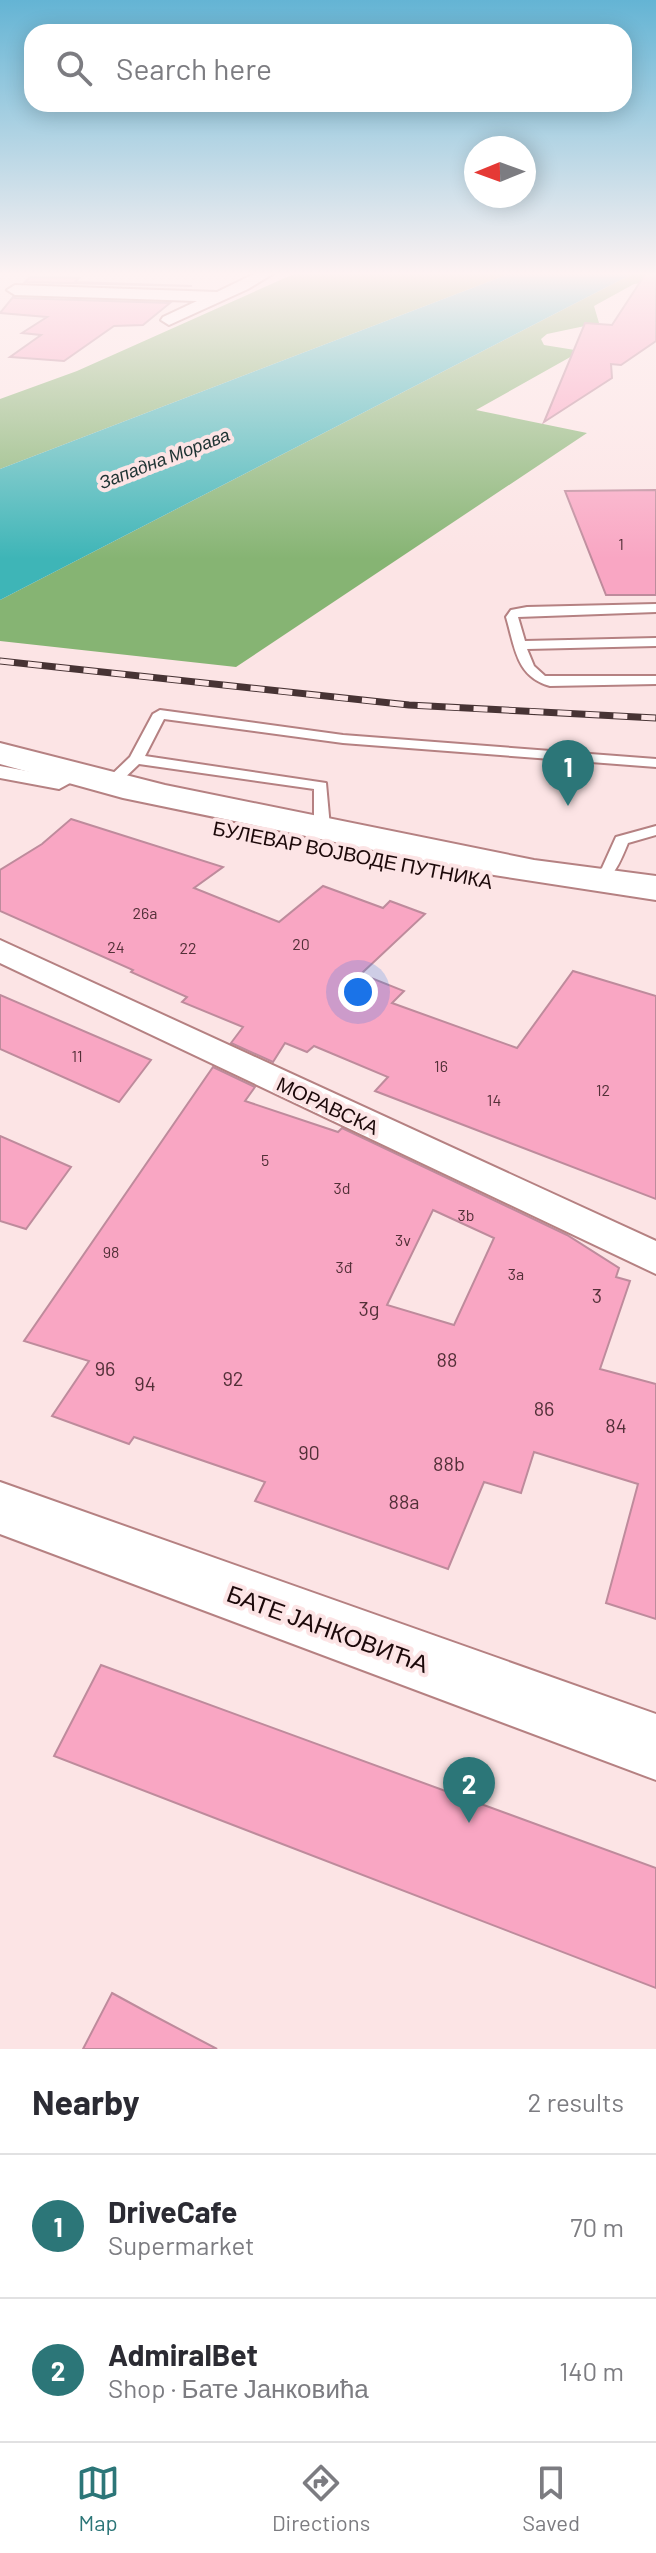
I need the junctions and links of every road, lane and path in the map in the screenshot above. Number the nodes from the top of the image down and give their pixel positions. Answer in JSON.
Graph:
{"nodes":[{"id":1,"x":656,"y":608,"type":"edge"},
{"id":2,"x":656,"y":642,"type":"edge"},
{"id":3,"x":522,"y":645,"type":"junction"},
{"id":4,"x":656,"y":680,"type":"edge"},
{"id":5,"x":0,"y":753,"type":"edge"},
{"id":6,"x":656,"y":763,"type":"edge"},
{"id":7,"x":0,"y":772,"type":"edge"},
{"id":8,"x":123,"y":772,"type":"junction"},
{"id":9,"x":59,"y":783,"type":"junction"},
{"id":10,"x":0,"y":785,"type":"edge"},
{"id":11,"x":655,"y":830,"type":"edge"},
{"id":12,"x":592,"y":882,"type":"junction"},
{"id":13,"x":656,"y":888,"type":"edge"},
{"id":14,"x":656,"y":907,"type":"edge"},
{"id":15,"x":0,"y":950,"type":"edge"},
{"id":16,"x":656,"y":1259,"type":"edge"},
{"id":17,"x":0,"y":1508,"type":"edge"},
{"id":18,"x":656,"y":1747,"type":"edge"}],
"edges":[{"from":1,"to":3,"type":"lane"},
{"from":2,"to":3,"type":"lane"},
{"from":3,"to":4,"type":"lane"},
{"from":5,"to":9,"type":"main road"},
{"from":6,"to":8,"type":"lane"},
{"from":7,"to":9,"type":"street"},
{"from":8,"to":9,"type":"main road","name":"БУЛЕВАР ВОЈВОДЕ ПУТНИКА"},
{"from":8,"to":12,"type":"main road","name":"БУЛЕВАР ВОЈВОДЕ ПУТНИКА"},
{"from":9,"to":10,"type":"main road"},
{"from":9,"to":14,"type":"main road","name":"БУЛЕВАР ВОЈВОДЕ ПУТНИКА"},
{"from":11,"to":12,"type":"lane"},
{"from":12,"to":13,"type":"main road","name":"БУЛЕВАР ВОЈВОДЕ ПУТНИКА"},
{"from":15,"to":16,"type":"street","name":"МОРАВСКА"},
{"from":17,"to":18,"type":"main road","name":"БАТЕ ЈАНКОВИЋА"}]}
